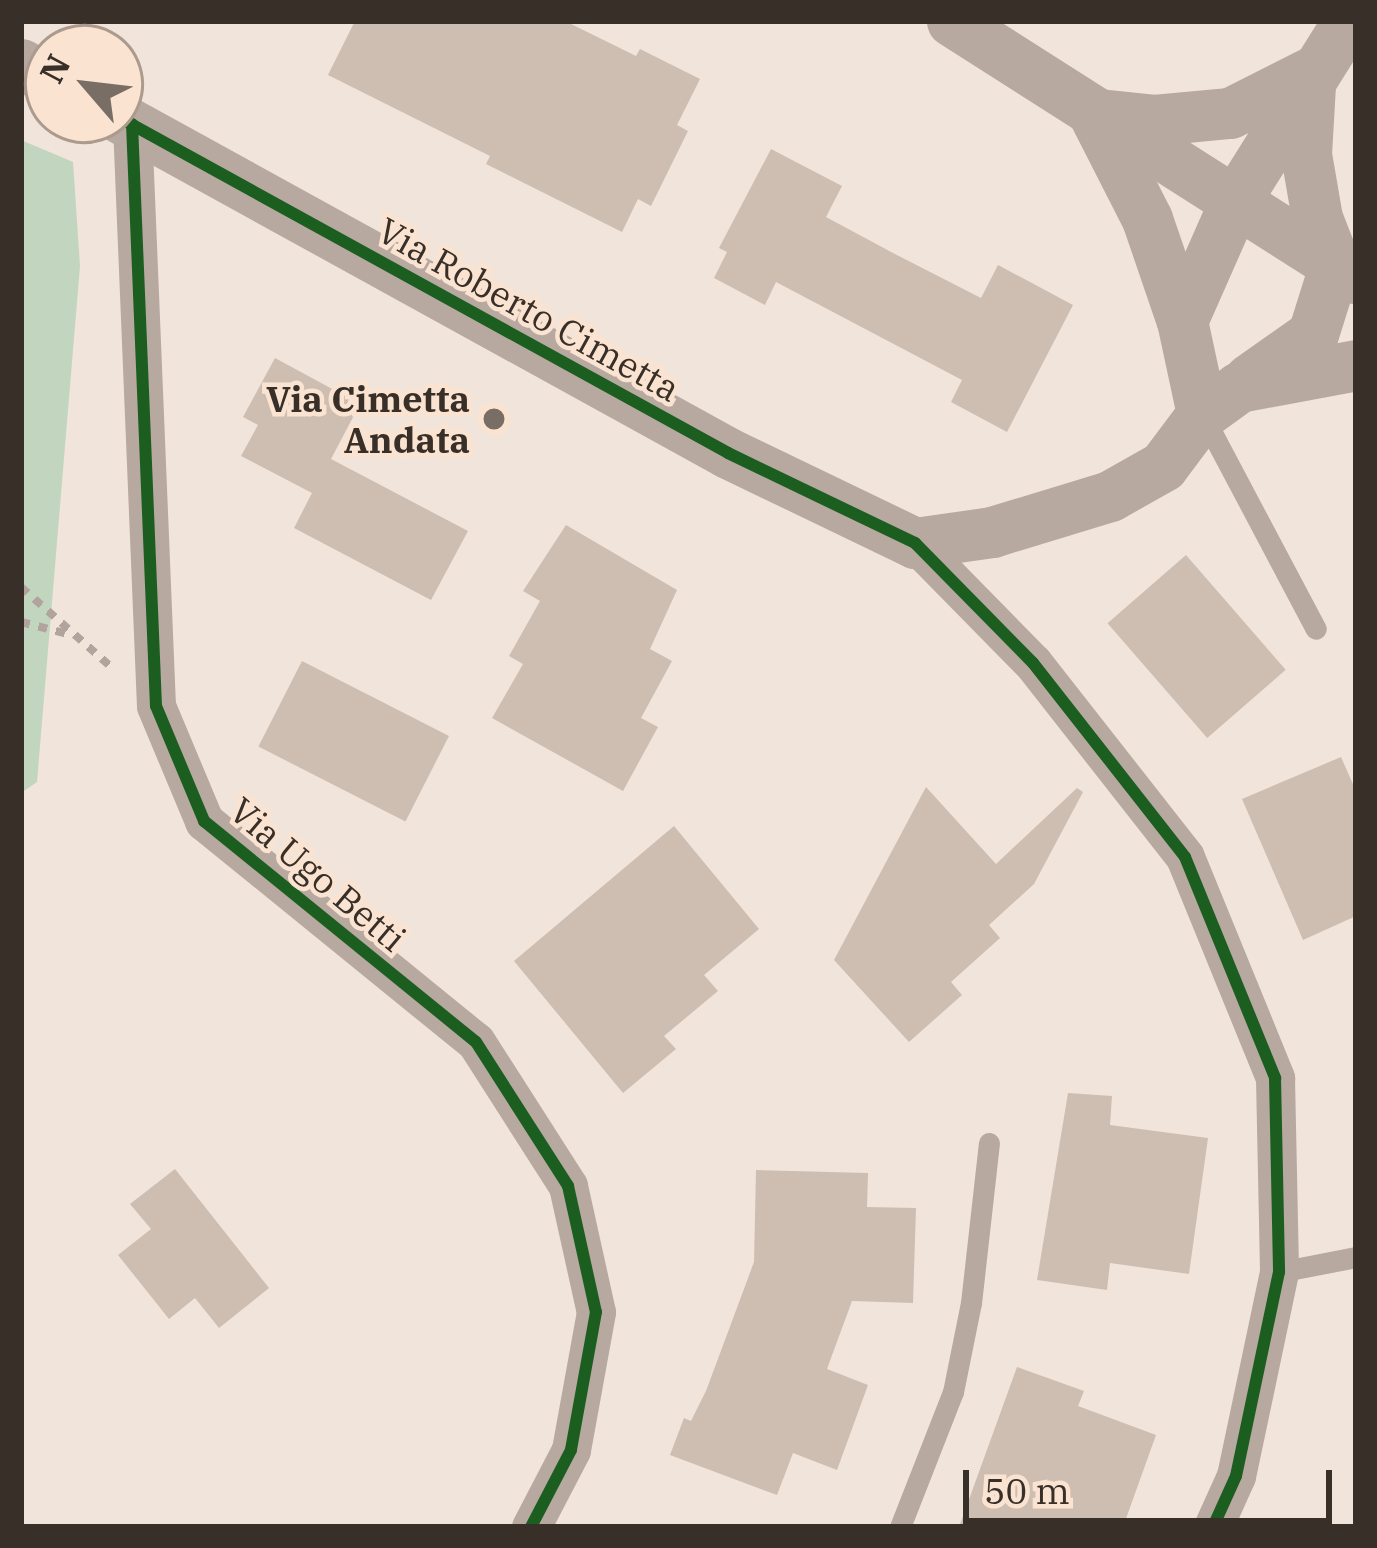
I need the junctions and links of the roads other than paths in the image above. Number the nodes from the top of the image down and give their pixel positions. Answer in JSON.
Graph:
{"nodes":[{"id":1,"x":952,"y":21,"type":"edge"},
{"id":2,"x":1346,"y":23,"type":"edge"},
{"id":3,"x":1311,"y":72,"type":"junction"},
{"id":4,"x":1093,"y":113,"type":"junction"},
{"id":5,"x":144,"y":131,"type":"edge"},
{"id":6,"x":127,"y":144,"type":"edge"},
{"id":7,"x":1235,"y":201,"type":"junction"},
{"id":8,"x":1345,"y":271,"type":"edge"},
{"id":9,"x":1182,"y":321,"type":"junction"},
{"id":10,"x":1356,"y":365,"type":"edge"},
{"id":11,"x":1220,"y":400,"type":"junction"},
{"id":12,"x":915,"y":542,"type":"junction"},
{"id":13,"x":1316,"y":629,"type":"dead end"},
{"id":14,"x":989,"y":1143,"type":"dead end"},
{"id":15,"x":1356,"y":1257,"type":"edge"},
{"id":16,"x":1279,"y":1272,"type":"junction"},
{"id":17,"x":531,"y":1527,"type":"edge"},
{"id":18,"x":900,"y":1527,"type":"edge"},
{"id":19,"x":1213,"y":1527,"type":"edge"}],
"edges":[{"from":1,"to":4,"type":"street"},
{"from":2,"to":3,"type":"street"},
{"from":3,"to":4,"type":"street"},
{"from":3,"to":7,"type":"street"},
{"from":3,"to":8,"type":"street"},
{"from":4,"to":7,"type":"street"},
{"from":4,"to":9,"type":"street"},
{"from":5,"to":12,"type":"street","name":"Via Roberto Cimetta"},
{"from":6,"to":17,"type":"street","name":"Via Ugo Betti"},
{"from":7,"to":8,"type":"street"},
{"from":7,"to":9,"type":"street"},
{"from":8,"to":11,"type":"street"},
{"from":9,"to":11,"type":"street"},
{"from":10,"to":11,"type":"street"},
{"from":11,"to":12,"type":"street"},
{"from":11,"to":13,"type":"lane"},
{"from":12,"to":16,"type":"street"},
{"from":14,"to":18,"type":"lane"},
{"from":15,"to":16,"type":"lane"},
{"from":16,"to":19,"type":"street"}]}
